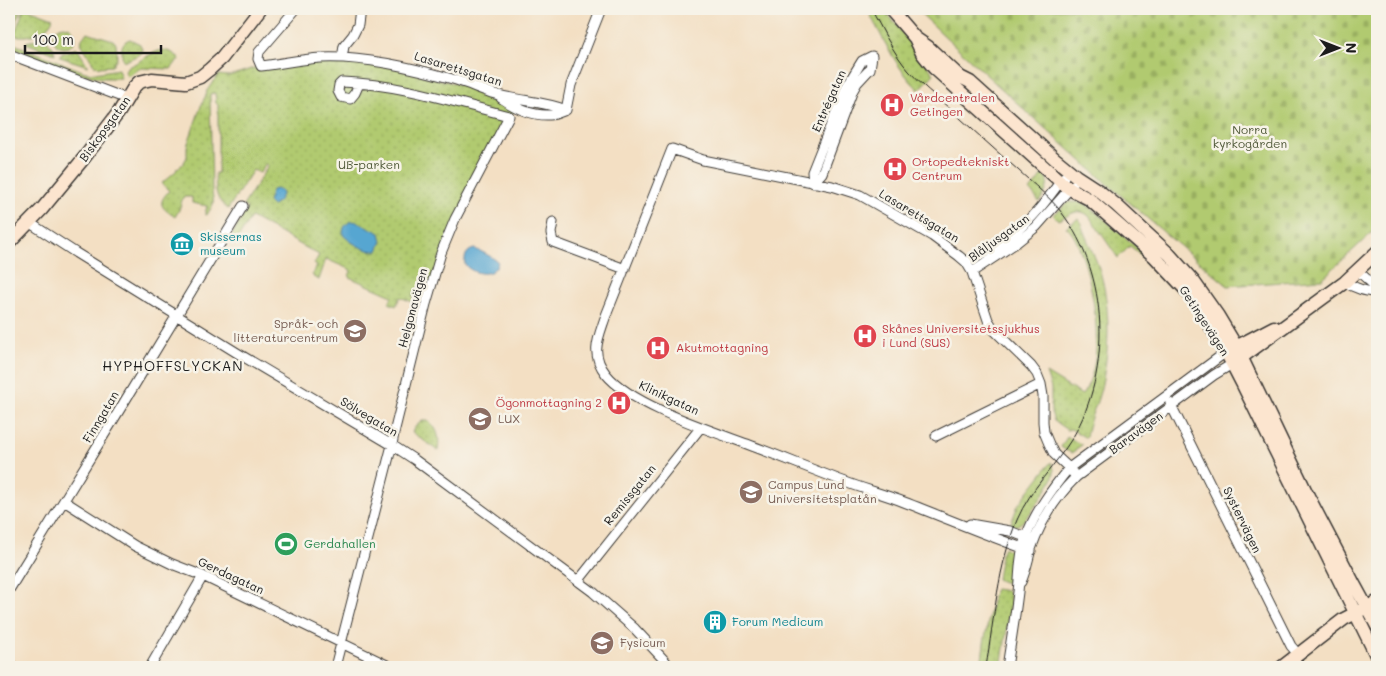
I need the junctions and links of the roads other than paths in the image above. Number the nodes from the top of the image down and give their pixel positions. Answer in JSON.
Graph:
{"nodes":[{"id":1,"x":260,"y":9,"type":"edge"},
{"id":2,"x":296,"y":9,"type":"edge"},
{"id":3,"x":360,"y":9,"type":"edge"},
{"id":4,"x":601,"y":9,"type":"edge"},
{"id":5,"x":890,"y":9,"type":"edge"},
{"id":6,"x":914,"y":38,"type":"junction"},
{"id":7,"x":9,"y":54,"type":"edge"},
{"id":8,"x":342,"y":58,"type":"junction"},
{"id":9,"x":359,"y":84,"type":"dead end"},
{"id":10,"x":127,"y":99,"type":"junction"},
{"id":11,"x":672,"y":149,"type":"joint"},
{"id":12,"x":1074,"y":174,"type":"junction"},
{"id":13,"x":813,"y":183,"type":"junction"},
{"id":14,"x":1066,"y":185,"type":"junction"},
{"id":15,"x":243,"y":206,"type":"dead end"},
{"id":16,"x":553,"y":222,"type":"dead end"},
{"id":17,"x":30,"y":223,"type":"junction"},
{"id":18,"x":9,"y":243,"type":"edge"},
{"id":19,"x":1377,"y":252,"type":"edge"},
{"id":20,"x":966,"y":262,"type":"junction"},
{"id":21,"x":624,"y":269,"type":"junction"},
{"id":22,"x":1358,"y":270,"type":"junction"},
{"id":23,"x":972,"y":272,"type":"junction"},
{"id":24,"x":1345,"y":282,"type":"junction"},
{"id":25,"x":1377,"y":288,"type":"edge"},
{"id":26,"x":1377,"y":293,"type":"edge"},
{"id":27,"x":178,"y":315,"type":"junction"},
{"id":28,"x":1234,"y":355,"type":"junction"},
{"id":29,"x":1041,"y":384,"type":"junction"},
{"id":30,"x":1167,"y":396,"type":"junction"},
{"id":31,"x":1172,"y":407,"type":"junction"},
{"id":32,"x":701,"y":427,"type":"junction"},
{"id":33,"x":936,"y":436,"type":"dead end"},
{"id":34,"x":392,"y":445,"type":"junction"},
{"id":35,"x":1069,"y":468,"type":"junction"},
{"id":36,"x":1076,"y":477,"type":"junction"},
{"id":37,"x":64,"y":501,"type":"junction"},
{"id":38,"x":1034,"y":517,"type":"junction"},
{"id":39,"x":953,"y":521,"type":"junction"},
{"id":40,"x":1010,"y":531,"type":"junction"},
{"id":41,"x":1030,"y":539,"type":"junction"},
{"id":42,"x":1026,"y":550,"type":"junction"},
{"id":43,"x":204,"y":576,"type":"junction"},
{"id":44,"x":579,"y":580,"type":"junction"},
{"id":45,"x":9,"y":590,"type":"edge"},
{"id":46,"x":1372,"y":604,"type":"edge"},
{"id":47,"x":1355,"y":613,"type":"junction"},
{"id":48,"x":1377,"y":626,"type":"edge"},
{"id":49,"x":342,"y":644,"type":"junction"},
{"id":50,"x":1298,"y":654,"type":"junction"},
{"id":51,"x":1377,"y":657,"type":"edge"},
{"id":52,"x":9,"y":659,"type":"edge"},
{"id":53,"x":13,"y":667,"type":"edge"},
{"id":54,"x":150,"y":667,"type":"edge"},
{"id":55,"x":335,"y":667,"type":"edge"},
{"id":56,"x":391,"y":667,"type":"edge"},
{"id":57,"x":668,"y":667,"type":"edge"},
{"id":58,"x":1007,"y":667,"type":"edge"},
{"id":59,"x":1282,"y":667,"type":"edge"}],
"edges":[{"from":1,"to":10,"type":"main road","name":"Biskopsgatan"},
{"from":2,"to":8,"type":"street","name":"Lasarettsgatan"},
{"from":3,"to":8,"type":"street"},
{"from":4,"to":8,"type":"street","name":"Lasarettsgatan"},
{"from":5,"to":6,"type":"main road","name":"Getingevägen"},
{"from":6,"to":12,"type":"main road","name":"Getingevägen"},
{"from":6,"to":14,"type":"main road","name":"Getingevägen"},
{"from":7,"to":10,"type":"street"},
{"from":9,"to":34,"type":"street","name":"Helgonavägen"},
{"from":10,"to":17,"type":"main road","name":"Biskopsgatan"},
{"from":11,"to":13,"type":"street","name":"Lasarettsgatan"},
{"from":11,"to":21,"type":"street","name":"Klinikgatan"},
{"from":12,"to":14,"type":"street","name":"Blåljusgatan"},
{"from":12,"to":28,"type":"main road","name":"Getingevägen"},
{"from":13,"to":13,"type":"street","name":"Entrégatan"},
{"from":13,"to":20,"type":"street","name":"Lasarettsgatan"},
{"from":14,"to":20,"type":"street","name":"Blåljusgatan"},
{"from":14,"to":23,"type":"street","name":"Blåljusgatan"},
{"from":14,"to":28,"type":"main road","name":"Getingevägen"},
{"from":15,"to":27,"type":"street","name":"Finngatan"},
{"from":16,"to":21,"type":"street"},
{"from":17,"to":18,"type":"main road","name":"Biskopsgatan"},
{"from":17,"to":27,"type":"street","name":"Sölvegatan"},
{"from":19,"to":22,"type":"main road","name":"Baravägen"},
{"from":20,"to":23,"type":"street","name":"Lasarettsgatan"},
{"from":21,"to":32,"type":"street","name":"Klinikgatan"},
{"from":22,"to":24,"type":"main road","name":"Baravägen"},
{"from":22,"to":25,"type":"street"},
{"from":23,"to":29,"type":"street","name":"Lasarettsgatan"},
{"from":24,"to":26,"type":"street"},
{"from":24,"to":28,"type":"main road","name":"Baravägen"},
{"from":27,"to":34,"type":"street","name":"Sölvegatan"},
{"from":27,"to":37,"type":"street","name":"Finngatan"},
{"from":28,"to":30,"type":"street","name":"Baravägen"},
{"from":28,"to":31,"type":"street","name":"Baravägen"},
{"from":28,"to":46,"type":"main road","name":"Getingevägen"},
{"from":28,"to":47,"type":"main road","name":"Getingevägen"},
{"from":29,"to":33,"type":"street"},
{"from":29,"to":35,"type":"street","name":"Lasarettsgatan"},
{"from":30,"to":31,"type":"street","name":"Systervägen"},
{"from":30,"to":35,"type":"street","name":"Baravägen"},
{"from":31,"to":36,"type":"street","name":"Baravägen"},
{"from":31,"to":50,"type":"street","name":"Systervägen"},
{"from":32,"to":39,"type":"street","name":"Klinikgatan"},
{"from":32,"to":44,"type":"street","name":"Remissgatan"},
{"from":34,"to":44,"type":"street","name":"Sölvegatan"},
{"from":34,"to":49,"type":"street","name":"Helgonavägen"},
{"from":35,"to":36,"type":"street","name":"Lasarettsgatan"},
{"from":35,"to":38,"type":"street","name":"Baravägen"},
{"from":36,"to":41,"type":"street","name":"Baravägen"},
{"from":37,"to":43,"type":"street","name":"Gerdagatan"},
{"from":37,"to":45,"type":"street","name":"Finngatan"},
{"from":38,"to":40,"type":"street","name":"Baravägen"},
{"from":38,"to":41,"type":"street","name":"Baravägen"},
{"from":39,"to":40,"type":"street","name":"Klinikgatan"},
{"from":39,"to":42,"type":"street","name":"Klinikgatan"},
{"from":40,"to":41,"type":"street","name":"Klinikgatan"},
{"from":41,"to":42,"type":"street","name":"Baravägen"},
{"from":42,"to":58,"type":"street","name":"Baravägen"},
{"from":43,"to":49,"type":"street","name":"Gerdagatan"},
{"from":43,"to":54,"type":"street"},
{"from":44,"to":57,"type":"street","name":"Sölvegatan"},
{"from":46,"to":47,"type":"main road"},
{"from":46,"to":48,"type":"main road","name":"Getingevägen"},
{"from":47,"to":50,"type":"main road"},
{"from":47,"to":51,"type":"main road","name":"Getingevägen"},
{"from":49,"to":55,"type":"street","name":"Helgonavägen"},
{"from":49,"to":56,"type":"street","name":"Gerdagatan"},
{"from":50,"to":59,"type":"main road"},
{"from":52,"to":53,"type":"street"}]}
